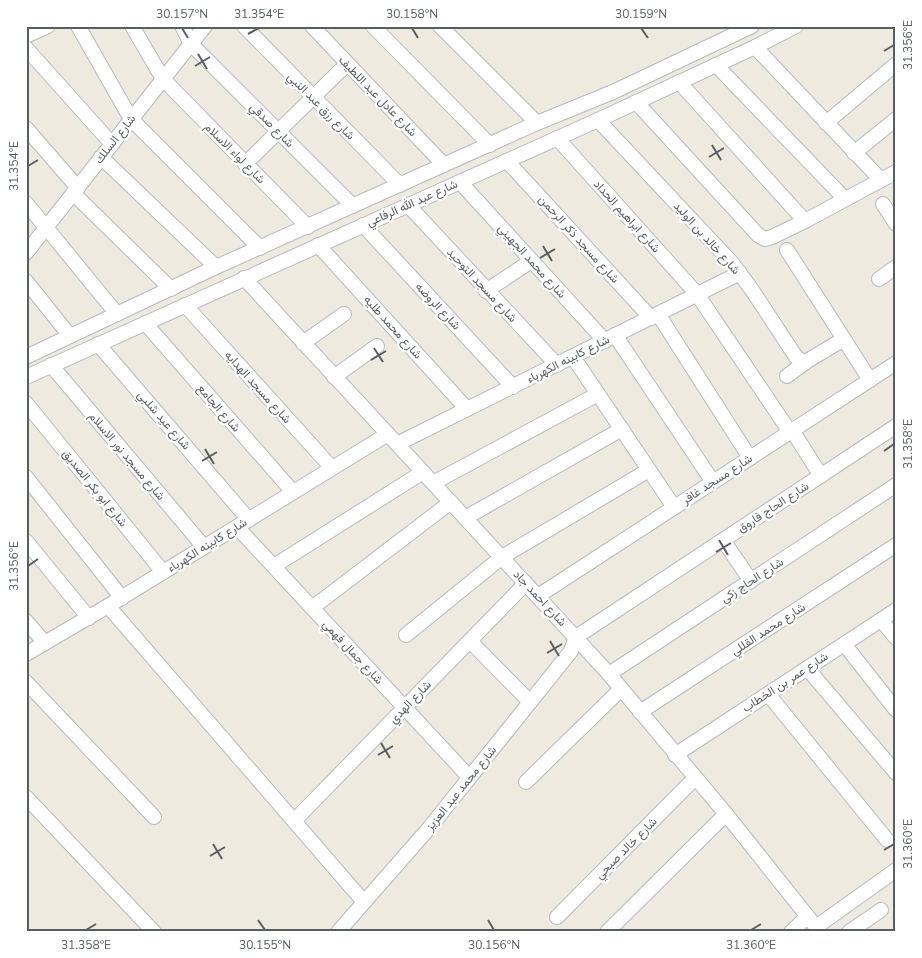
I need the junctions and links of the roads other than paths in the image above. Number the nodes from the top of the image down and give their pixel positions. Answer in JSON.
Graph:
{"nodes":[{"id":1,"x":48,"y":26,"type":"edge"},
{"id":2,"x":78,"y":26,"type":"edge"},
{"id":3,"x":132,"y":26,"type":"edge"},
{"id":4,"x":182,"y":26,"type":"edge"},
{"id":5,"x":205,"y":26,"type":"edge"},
{"id":6,"x":244,"y":26,"type":"edge"},
{"id":7,"x":373,"y":26,"type":"edge"},
{"id":8,"x":440,"y":26,"type":"edge"},
{"id":9,"x":752,"y":26,"type":"edge"},
{"id":10,"x":796,"y":26,"type":"edge"},
{"id":11,"x":318,"y":28,"type":"edge"},
{"id":12,"x":26,"y":36,"type":"edge"},
{"id":13,"x":191,"y":44,"type":"junction"},
{"id":14,"x":755,"y":47,"type":"junction"},
{"id":15,"x":26,"y":48,"type":"edge"},
{"id":16,"x":347,"y":64,"type":"junction"},
{"id":17,"x":896,"y":64,"type":"edge"},
{"id":18,"x":716,"y":65,"type":"junction"},
{"id":19,"x":163,"y":80,"type":"junction"},
{"id":20,"x":679,"y":82,"type":"junction"},
{"id":21,"x":312,"y":98,"type":"junction"},
{"id":22,"x":636,"y":102,"type":"junction"},
{"id":23,"x":131,"y":119,"type":"junction"},
{"id":24,"x":896,"y":119,"type":"edge"},
{"id":25,"x":598,"y":120,"type":"junction"},
{"id":26,"x":538,"y":123,"type":"junction"},
{"id":27,"x":826,"y":123,"type":"junction"},
{"id":28,"x":26,"y":128,"type":"edge"},
{"id":29,"x":279,"y":131,"type":"junction"},
{"id":30,"x":557,"y":138,"type":"junction"},
{"id":31,"x":112,"y":144,"type":"junction"},
{"id":32,"x":490,"y":145,"type":"junction"},
{"id":33,"x":854,"y":153,"type":"junction"},
{"id":34,"x":101,"y":157,"type":"junction"},
{"id":35,"x":507,"y":160,"type":"junction"},
{"id":36,"x":245,"y":164,"type":"junction"},
{"id":37,"x":444,"y":165,"type":"junction"},
{"id":38,"x":896,"y":172,"type":"edge"},
{"id":39,"x":881,"y":180,"type":"junction"},
{"id":40,"x":460,"y":182,"type":"junction"},
{"id":41,"x":400,"y":185,"type":"junction"},
{"id":42,"x":75,"y":191,"type":"junction"},
{"id":43,"x":845,"y":199,"type":"junction"},
{"id":44,"x":26,"y":204,"type":"edge"},
{"id":45,"x":883,"y":204,"type":"dead end"},
{"id":46,"x":408,"y":205,"type":"junction"},
{"id":47,"x":353,"y":206,"type":"junction"},
{"id":48,"x":805,"y":221,"type":"junction"},
{"id":49,"x":896,"y":224,"type":"edge"},
{"id":50,"x":363,"y":225,"type":"junction"},
{"id":51,"x":47,"y":227,"type":"junction"},
{"id":52,"x":308,"y":227,"type":"junction"},
{"id":53,"x":318,"y":245,"type":"junction"},
{"id":54,"x":260,"y":248,"type":"junction"},
{"id":55,"x":787,"y":250,"type":"dead end"},
{"id":56,"x":26,"y":253,"type":"edge"},
{"id":57,"x":532,"y":262,"type":"junction"},
{"id":58,"x":216,"y":267,"type":"junction"},
{"id":59,"x":896,"y":267,"type":"edge"},
{"id":60,"x":740,"y":273,"type":"junction"},
{"id":61,"x":244,"y":278,"type":"junction"},
{"id":62,"x":879,"y":279,"type":"dead end"},
{"id":63,"x":26,"y":281,"type":"edge"},
{"id":64,"x":171,"y":289,"type":"junction"},
{"id":65,"x":486,"y":291,"type":"junction"},
{"id":66,"x":698,"y":294,"type":"junction"},
{"id":67,"x":185,"y":305,"type":"junction"},
{"id":68,"x":117,"y":314,"type":"junction"},
{"id":69,"x":344,"y":314,"type":"dead end"},
{"id":70,"x":654,"y":316,"type":"junction"},
{"id":71,"x":145,"y":323,"type":"junction"},
{"id":72,"x":70,"y":336,"type":"junction"},
{"id":73,"x":610,"y":338,"type":"junction"},
{"id":74,"x":844,"y":339,"type":"junction"},
{"id":75,"x":304,"y":343,"type":"junction"},
{"id":76,"x":98,"y":344,"type":"junction"},
{"id":77,"x":376,"y":346,"type":"dead end"},
{"id":78,"x":26,"y":357,"type":"edge"},
{"id":79,"x":573,"y":357,"type":"junction"},
{"id":80,"x":805,"y":363,"type":"junction"},
{"id":81,"x":896,"y":363,"type":"edge"},
{"id":82,"x":51,"y":365,"type":"junction"},
{"id":83,"x":556,"y":365,"type":"junction"},
{"id":84,"x":26,"y":376,"type":"edge"},
{"id":85,"x":787,"y":376,"type":"dead end"},
{"id":86,"x":334,"y":377,"type":"junction"},
{"id":87,"x":870,"y":380,"type":"junction"},
{"id":88,"x":512,"y":387,"type":"junction"},
{"id":89,"x":598,"y":394,"type":"junction"},
{"id":90,"x":26,"y":403,"type":"edge"},
{"id":91,"x":467,"y":409,"type":"junction"},
{"id":92,"x":896,"y":426,"type":"edge"},
{"id":93,"x":622,"y":430,"type":"junction"},
{"id":94,"x":791,"y":431,"type":"junction"},
{"id":95,"x":392,"y":439,"type":"junction"},
{"id":96,"x":750,"y":458,"type":"junction"},
{"id":97,"x":332,"y":468,"type":"junction"},
{"id":98,"x":649,"y":470,"type":"junction"},
{"id":99,"x":423,"y":472,"type":"junction"},
{"id":100,"x":821,"y":476,"type":"junction"},
{"id":101,"x":26,"y":477,"type":"edge"},
{"id":102,"x":713,"y":482,"type":"junction"},
{"id":103,"x":433,"y":483,"type":"junction"},
{"id":104,"x":896,"y":485,"type":"edge"},
{"id":105,"x":294,"y":492,"type":"junction"},
{"id":106,"x":451,"y":502,"type":"junction"},
{"id":107,"x":674,"y":507,"type":"junction"},
{"id":108,"x":466,"y":518,"type":"junction"},
{"id":109,"x":243,"y":523,"type":"junction"},
{"id":110,"x":723,"y":540,"type":"junction"},
{"id":111,"x":26,"y":541,"type":"edge"},
{"id":112,"x":896,"y":545,"type":"edge"},
{"id":113,"x":204,"y":547,"type":"junction"},
{"id":114,"x":502,"y":557,"type":"junction"},
{"id":115,"x":274,"y":566,"type":"junction"},
{"id":116,"x":164,"y":572,"type":"junction"},
{"id":117,"x":751,"y":581,"type":"junction"},
{"id":118,"x":526,"y":583,"type":"junction"},
{"id":119,"x":538,"y":596,"type":"junction"},
{"id":120,"x":122,"y":598,"type":"junction"},
{"id":121,"x":108,"y":606,"type":"junction"},
{"id":122,"x":312,"y":608,"type":"junction"},
{"id":123,"x":896,"y":610,"type":"edge"},
{"id":124,"x":89,"y":618,"type":"junction"},
{"id":125,"x":881,"y":620,"type":"junction"},
{"id":126,"x":26,"y":621,"type":"edge"},
{"id":127,"x":406,"y":635,"type":"dead end"},
{"id":128,"x":576,"y":638,"type":"junction"},
{"id":129,"x":896,"y":638,"type":"edge"},
{"id":130,"x":470,"y":641,"type":"junction"},
{"id":131,"x":45,"y":644,"type":"junction"},
{"id":132,"x":844,"y":644,"type":"junction"},
{"id":133,"x":26,"y":654,"type":"edge"},
{"id":134,"x":807,"y":668,"type":"junction"},
{"id":135,"x":609,"y":674,"type":"junction"},
{"id":136,"x":26,"y":682,"type":"edge"},
{"id":137,"x":621,"y":689,"type":"junction"},
{"id":138,"x":768,"y":694,"type":"junction"},
{"id":139,"x":530,"y":702,"type":"junction"},
{"id":140,"x":405,"y":708,"type":"junction"},
{"id":141,"x":896,"y":710,"type":"edge"},
{"id":142,"x":640,"y":712,"type":"junction"},
{"id":143,"x":675,"y":755,"type":"junction"},
{"id":144,"x":896,"y":774,"type":"edge"},
{"id":145,"x":469,"y":777,"type":"junction"},
{"id":146,"x":695,"y":778,"type":"junction"},
{"id":147,"x":526,"y":782,"type":"dead end"},
{"id":148,"x":26,"y":797,"type":"edge"},
{"id":149,"x":726,"y":814,"type":"junction"},
{"id":150,"x":154,"y":817,"type":"dead end"},
{"id":151,"x":294,"y":820,"type":"junction"},
{"id":152,"x":887,"y":840,"type":"dead end"},
{"id":153,"x":896,"y":870,"type":"edge"},
{"id":154,"x":364,"y":902,"type":"junction"},
{"id":155,"x":880,"y":910,"type":"dead end"},
{"id":156,"x":557,"y":917,"type":"dead end"},
{"id":157,"x":814,"y":925,"type":"edge"},
{"id":158,"x":154,"y":932,"type":"edge"},
{"id":159,"x":338,"y":932,"type":"edge"},
{"id":160,"x":607,"y":932,"type":"edge"},
{"id":161,"x":791,"y":932,"type":"edge"},
{"id":162,"x":849,"y":932,"type":"edge"}],
"edges":[{"from":1,"to":12,"type":"street"},
{"from":2,"to":23,"type":"street"},
{"from":3,"to":19,"type":"street","name":"شارع لواء الاسلام"},
{"from":4,"to":13,"type":"street","name":"شارع صدقي"},
{"from":5,"to":13,"type":"street","name":"شارع السلك"},
{"from":6,"to":21,"type":"street","name":"شارع رزق عبد النبي"},
{"from":7,"to":32,"type":"street"},
{"from":8,"to":26,"type":"street"},
{"from":9,"to":26,"type":"street","name":"شارع عبد الله الرفاعي"},
{"from":10,"to":14,"type":"street","name":"شارع عبد الله الرفاعي"},
{"from":11,"to":16,"type":"street","name":"شارع عادل عبد اللطيف"},
{"from":13,"to":19,"type":"street","name":"شارع السلك"},
{"from":13,"to":29,"type":"street","name":"شارع صدقي"},
{"from":14,"to":18,"type":"street","name":"شارع عبد الله الرفاعي"},
{"from":14,"to":27,"type":"street"},
{"from":15,"to":31,"type":"street"},
{"from":16,"to":21,"type":"street"},
{"from":16,"to":37,"type":"street","name":"شارع عادل عبد اللطيف"},
{"from":17,"to":27,"type":"street"},
{"from":18,"to":20,"type":"street","name":"شارع عبد الله الرفاعي"},
{"from":18,"to":43,"type":"street"},
{"from":19,"to":23,"type":"street","name":"شارع السلك"},
{"from":19,"to":36,"type":"street","name":"شارع لواء الاسلام"},
{"from":20,"to":22,"type":"street","name":"شارع عبد الله الرفاعي"},
{"from":20,"to":48,"type":"street"},
{"from":21,"to":29,"type":"street"},
{"from":21,"to":41,"type":"street","name":"شارع رزق عبد النبي"},
{"from":22,"to":25,"type":"street","name":"شارع عبد الله الرفاعي"},
{"from":22,"to":48,"type":"street"},
{"from":23,"to":31,"type":"street","name":"شارع السلك"},
{"from":23,"to":54,"type":"street"},
{"from":24,"to":33,"type":"street"},
{"from":25,"to":30,"type":"street","name":"شارع عبد الله الرفاعي"},
{"from":25,"to":60,"type":"street","name":"شارع خالد بن الوليد"},
{"from":26,"to":32,"type":"street","name":"شارع عبد الله الرفاعي"},
{"from":27,"to":33,"type":"street"},
{"from":28,"to":42,"type":"street"},
{"from":29,"to":36,"type":"street"},
{"from":29,"to":47,"type":"street","name":"شارع صدقي"},
{"from":30,"to":35,"type":"street","name":"شارع عبد الله الرفاعي"},
{"from":30,"to":66,"type":"street","name":"شارع ابراهيم الحداد"},
{"from":31,"to":34,"type":"street","name":"شارع السلك"},
{"from":32,"to":37,"type":"street","name":"شارع عبد الله الرفاعي"},
{"from":33,"to":39,"type":"street"},
{"from":34,"to":42,"type":"street","name":"شارع السلك"},
{"from":34,"to":58,"type":"street"},
{"from":35,"to":40,"type":"street","name":"شارع عبد الله الرفاعي"},
{"from":35,"to":70,"type":"street","name":"شارع مسجد ذكر الرحمن"},
{"from":36,"to":52,"type":"street","name":"شارع لواء الاسلام"},
{"from":37,"to":41,"type":"street","name":"شارع عبد الله الرفاعي"},
{"from":38,"to":39,"type":"street"},
{"from":39,"to":43,"type":"street"},
{"from":40,"to":46,"type":"street","name":"شارع عبد الله الرفاعي"},
{"from":40,"to":57,"type":"street","name":"شارع محمد الجهيني"},
{"from":41,"to":47,"type":"street","name":"شارع عبد الله الرفاعي"},
{"from":42,"to":51,"type":"street","name":"شارع السلك"},
{"from":42,"to":64,"type":"street"},
{"from":43,"to":48,"type":"street"},
{"from":44,"to":51,"type":"street"},
{"from":45,"to":49,"type":"street"},
{"from":46,"to":50,"type":"street","name":"شارع عبد الله الرفاعي"},
{"from":46,"to":65,"type":"street","name":"شارع مسجد التوحيد"},
{"from":47,"to":52,"type":"street","name":"شارع عبد الله الرفاعي"},
{"from":50,"to":53,"type":"street","name":"شارع عبد الله الرفاعي"},
{"from":50,"to":88,"type":"street","name":"شارع الروضه"},
{"from":51,"to":56,"type":"street","name":"شارع السلك"},
{"from":51,"to":68,"type":"street"},
{"from":52,"to":54,"type":"street","name":"شارع عبد الله الرفاعي"},
{"from":53,"to":61,"type":"street","name":"شارع عبد الله الرفاعي"},
{"from":53,"to":91,"type":"street","name":"شارع محمد طليه"},
{"from":54,"to":58,"type":"street","name":"شارع عبد الله الرفاعي"},
{"from":55,"to":74,"type":"street"},
{"from":57,"to":65,"type":"street"},
{"from":57,"to":73,"type":"street","name":"شارع محمد الجهيني"},
{"from":58,"to":64,"type":"street","name":"شارع عبد الله الرفاعي"},
{"from":59,"to":62,"type":"street"},
{"from":60,"to":66,"type":"street","name":"شارع كابينه الكهرباء"},
{"from":60,"to":80,"type":"street","name":"شارع خالد بن الوليد"},
{"from":61,"to":67,"type":"street","name":"شارع عبد الله الرفاعي"},
{"from":61,"to":75,"type":"street","name":"شارع احمد جاد"},
{"from":63,"to":72,"type":"street"},
{"from":64,"to":68,"type":"street","name":"شارع عبد الله الرفاعي"},
{"from":65,"to":83,"type":"street","name":"شارع مسجد التوحيد"},
{"from":66,"to":70,"type":"street","name":"شارع كابينه الكهرباء"},
{"from":66,"to":94,"type":"street","name":"شارع ابراهيم الحداد"},
{"from":67,"to":71,"type":"street","name":"شارع عبد الله الرفاعي"},
{"from":67,"to":97,"type":"street","name":"شارع مسجد الهدايه"},
{"from":68,"to":72,"type":"street","name":"شارع عبد الله الرفاعي"},
{"from":69,"to":75,"type":"street"},
{"from":70,"to":73,"type":"street","name":"شارع كابينه الكهرباء"},
{"from":70,"to":96,"type":"street","name":"شارع مسجد ذكر الرحمن"},
{"from":71,"to":76,"type":"street","name":"شارع عبد الله الرفاعي"},
{"from":71,"to":105,"type":"street","name":"شارع الجامع"},
{"from":72,"to":78,"type":"street","name":"شارع عبد الله الرفاعي"},
{"from":73,"to":79,"type":"street","name":"شارع كابينه الكهرباء"},
{"from":73,"to":102,"type":"street","name":"شارع محمد الجهيني"},
{"from":74,"to":80,"type":"street"},
{"from":74,"to":87,"type":"street"},
{"from":75,"to":86,"type":"street","name":"شارع احمد جاد"},
{"from":76,"to":82,"type":"street","name":"شارع عبد الله الرفاعي"},
{"from":76,"to":109,"type":"street","name":"شارع عيد شلبي"},
{"from":77,"to":86,"type":"street"},
{"from":79,"to":83,"type":"street","name":"شارع كابينه الكهرباء"},
{"from":79,"to":89,"type":"street"},
{"from":80,"to":85,"type":"street"},
{"from":81,"to":87,"type":"street","name":"شارع مسجد غافر"},
{"from":82,"to":84,"type":"street","name":"شارع عبد الله الرفاعي"},
{"from":82,"to":113,"type":"street","name":"شارع مسجد نور الاسلام"},
{"from":83,"to":88,"type":"street","name":"شارع كابينه الكهرباء"},
{"from":86,"to":95,"type":"street","name":"شارع احمد جاد"},
{"from":87,"to":94,"type":"street","name":"شارع مسجد غافر"},
{"from":88,"to":91,"type":"street","name":"شارع كابينه الكهرباء"},
{"from":89,"to":93,"type":"street"},
{"from":89,"to":103,"type":"street"},
{"from":90,"to":116,"type":"street","name":"شارع ابو بكر الصديق"},
{"from":91,"to":95,"type":"street","name":"شارع كابينه الكهرباء"},
{"from":92,"to":100,"type":"street","name":"شارع الحاج فاروق"},
{"from":93,"to":98,"type":"street"},
{"from":93,"to":108,"type":"street"},
{"from":94,"to":96,"type":"street","name":"شارع مسجد غافر"},
{"from":94,"to":100,"type":"street","name":"شارع ابراهيم الحداد"},
{"from":95,"to":97,"type":"street","name":"شارع كابينه الكهرباء"},
{"from":95,"to":99,"type":"street","name":"شارع احمد جاد"},
{"from":96,"to":102,"type":"street","name":"شارع مسجد غافر"},
{"from":97,"to":105,"type":"street","name":"شارع كابينه الكهرباء"},
{"from":98,"to":107,"type":"street"},
{"from":98,"to":114,"type":"street"},
{"from":99,"to":103,"type":"street","name":"شارع احمد جاد"},
{"from":99,"to":115,"type":"street"},
{"from":100,"to":110,"type":"street","name":"شارع الحاج فاروق"},
{"from":101,"to":120,"type":"street"},
{"from":102,"to":107,"type":"street","name":"شارع مسجد غافر"},
{"from":103,"to":106,"type":"street","name":"شارع احمد جاد"},
{"from":104,"to":117,"type":"street","name":"شارع الحاج زكي"},
{"from":105,"to":109,"type":"street","name":"شارع كابينه الكهرباء"},
{"from":106,"to":108,"type":"street","name":"شارع احمد جاد"},
{"from":106,"to":122,"type":"street"},
{"from":107,"to":119,"type":"street","name":"شارع مسجد غافر"},
{"from":108,"to":114,"type":"street","name":"شارع احمد جاد"},
{"from":109,"to":113,"type":"street","name":"شارع كابينه الكهرباء"},
{"from":109,"to":115,"type":"street","name":"شارع جمال فهمي"},
{"from":110,"to":117,"type":"street"},
{"from":110,"to":128,"type":"street","name":"شارع الحاج فاروق"},
{"from":111,"to":124,"type":"street"},
{"from":112,"to":142,"type":"street","name":"شارع محمد القللي"},
{"from":113,"to":116,"type":"street","name":"شارع كابينه الكهرباء"},
{"from":114,"to":118,"type":"street","name":"شارع احمد جاد"},
{"from":114,"to":127,"type":"street"},
{"from":115,"to":122,"type":"street","name":"شارع جمال فهمي"},
{"from":116,"to":120,"type":"street","name":"شارع كابينه الكهرباء"},
{"from":117,"to":135,"type":"street","name":"شارع الحاج زكي"},
{"from":118,"to":119,"type":"street","name":"شارع احمد جاد"},
{"from":118,"to":130,"type":"street","name":"شارع الهدي"},
{"from":119,"to":128,"type":"street","name":"شارع احمد جاد"},
{"from":120,"to":121,"type":"street","name":"شارع كابينه الكهرباء"},
{"from":121,"to":124,"type":"street","name":"شارع كابينه الكهرباء"},
{"from":121,"to":151,"type":"street"},
{"from":122,"to":140,"type":"street","name":"شارع جمال فهمي"},
{"from":123,"to":125,"type":"street","name":"شارع عمر بن الخطاب"},
{"from":124,"to":131,"type":"street","name":"شارع كابينه الكهرباء"},
{"from":125,"to":129,"type":"street"},
{"from":125,"to":132,"type":"street","name":"شارع عمر بن الخطاب"},
{"from":126,"to":131,"type":"street"},
{"from":128,"to":135,"type":"street","name":"شارع احمد جاد"},
{"from":128,"to":139,"type":"street","name":"شارع محمد عبد العزيز"},
{"from":130,"to":139,"type":"street"},
{"from":130,"to":140,"type":"street","name":"شارع الهدي"},
{"from":131,"to":133,"type":"street","name":"شارع كابينه الكهرباء"},
{"from":132,"to":134,"type":"street","name":"شارع عمر بن الخطاب"},
{"from":132,"to":141,"type":"street"},
{"from":134,"to":138,"type":"street","name":"شارع عمر بن الخطاب"},
{"from":134,"to":144,"type":"street"},
{"from":135,"to":137,"type":"street","name":"شارع احمد جاد"},
{"from":136,"to":150,"type":"street"},
{"from":137,"to":142,"type":"street","name":"شارع احمد جاد"},
{"from":137,"to":147,"type":"street"},
{"from":138,"to":143,"type":"street","name":"شارع عمر بن الخطاب"},
{"from":138,"to":152,"type":"street"},
{"from":139,"to":145,"type":"street","name":"شارع محمد عبد العزيز"},
{"from":140,"to":145,"type":"street","name":"شارع جمال فهمي"},
{"from":140,"to":151,"type":"street","name":"شارع الهدي"},
{"from":142,"to":143,"type":"street","name":"شارع احمد جاد"},
{"from":143,"to":146,"type":"street","name":"شارع احمد جاد"},
{"from":145,"to":154,"type":"street","name":"شارع محمد عبد العزيز"},
{"from":146,"to":149,"type":"street","name":"شارع احمد جاد"},
{"from":146,"to":156,"type":"street","name":"شارع خالد صبحي"},
{"from":148,"to":158,"type":"street"},
{"from":149,"to":157,"type":"street","name":"شارع احمد جاد"},
{"from":149,"to":160,"type":"street"},
{"from":151,"to":154,"type":"street"},
{"from":153,"to":157,"type":"street"},
{"from":154,"to":159,"type":"street","name":"شارع محمد عبد العزيز"},
{"from":155,"to":162,"type":"street"},
{"from":157,"to":161,"type":"street"}]}
